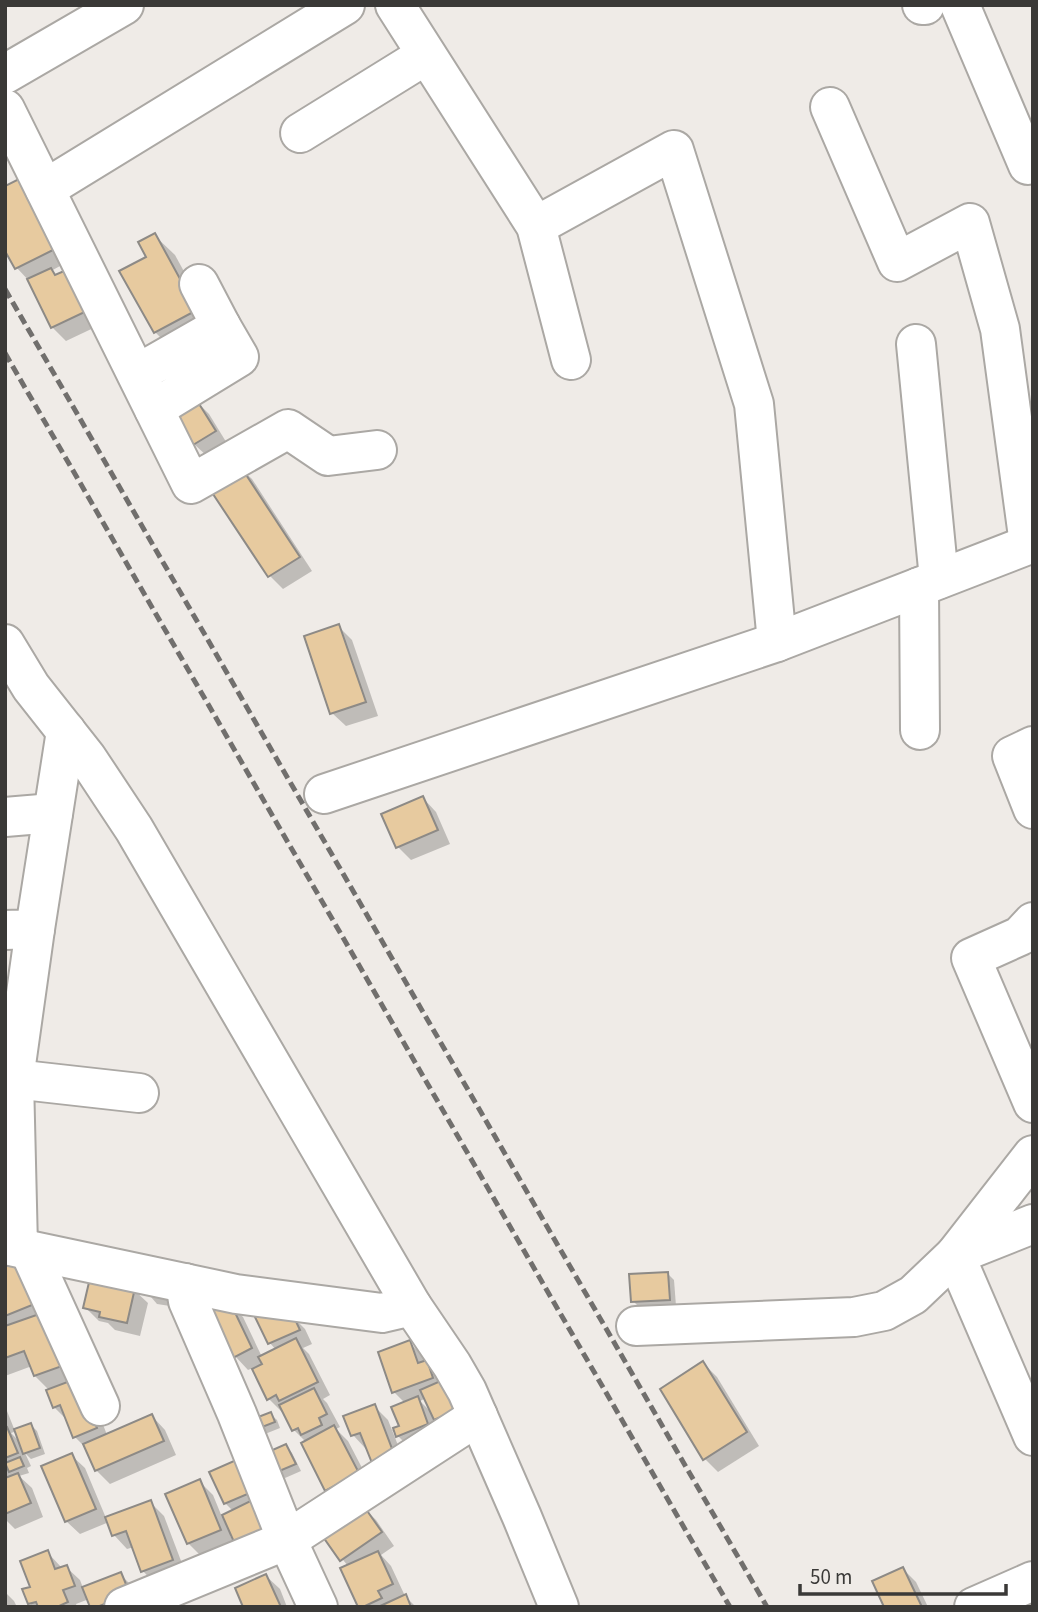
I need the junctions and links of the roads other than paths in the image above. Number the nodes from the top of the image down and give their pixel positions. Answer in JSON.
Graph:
{"nodes":[{"id":1,"x":124,"y":5,"type":"edge"},
{"id":2,"x":345,"y":5,"type":"edge"},
{"id":3,"x":395,"y":5,"type":"edge"},
{"id":4,"x":960,"y":5,"type":"edge"},
{"id":5,"x":426,"y":55,"type":"junction"},
{"id":6,"x":5,"y":75,"type":"edge"},
{"id":7,"x":830,"y":107,"type":"dead end"},
{"id":8,"x":5,"y":109,"type":"edge"},
{"id":9,"x":300,"y":133,"type":"dead end"},
{"id":10,"x":1028,"y":165,"type":"dead end"},
{"id":11,"x":45,"y":189,"type":"junction"},
{"id":12,"x":536,"y":226,"type":"junction"},
{"id":13,"x":199,"y":284,"type":"dead end"},
{"id":14,"x":221,"y":326,"type":"junction"},
{"id":15,"x":916,"y":344,"type":"dead end"},
{"id":16,"x":1018,"y":344,"type":"edge"},
{"id":17,"x":571,"y":360,"type":"dead end"},
{"id":18,"x":137,"y":374,"type":"junction"},
{"id":19,"x":154,"y":409,"type":"junction"},
{"id":20,"x":377,"y":450,"type":"dead end"},
{"id":21,"x":176,"y":451,"type":"junction"},
{"id":22,"x":167,"y":496,"type":"dead end"},
{"id":23,"x":1031,"y":544,"type":"edge"},
{"id":24,"x":929,"y":583,"type":"junction"},
{"id":25,"x":777,"y":642,"type":"junction"},
{"id":26,"x":5,"y":644,"type":"edge"},
{"id":27,"x":920,"y":730,"type":"dead end"},
{"id":28,"x":66,"y":731,"type":"junction"},
{"id":29,"x":1033,"y":746,"type":"edge"},
{"id":30,"x":324,"y":794,"type":"dead end"},
{"id":31,"x":1033,"y":809,"type":"edge"},
{"id":32,"x":53,"y":813,"type":"junction"},
{"id":33,"x":5,"y":817,"type":"edge"},
{"id":34,"x":1033,"y":922,"type":"edge"},
{"id":35,"x":20,"y":929,"type":"edge"},
{"id":36,"x":14,"y":1079,"type":"junction"},
{"id":37,"x":139,"y":1093,"type":"dead end"},
{"id":38,"x":1033,"y":1103,"type":"edge"},
{"id":39,"x":1033,"y":1155,"type":"edge"},
{"id":40,"x":1033,"y":1224,"type":"edge"},
{"id":41,"x":17,"y":1247,"type":"edge"},
{"id":42,"x":956,"y":1255,"type":"junction"},
{"id":43,"x":185,"y":1283,"type":"junction"},
{"id":44,"x":412,"y":1306,"type":"junction"},
{"id":45,"x":636,"y":1326,"type":"dead end"},
{"id":46,"x":100,"y":1406,"type":"dead end"},
{"id":47,"x":478,"y":1416,"type":"junction"},
{"id":48,"x":1033,"y":1436,"type":"edge"},
{"id":49,"x":287,"y":1540,"type":"junction"},
{"id":50,"x":1033,"y":1581,"type":"edge"},
{"id":51,"x":124,"y":1607,"type":"edge"},
{"id":52,"x":318,"y":1607,"type":"edge"},
{"id":53,"x":559,"y":1607,"type":"edge"},
{"id":54,"x":974,"y":1607,"type":"edge"}],
"edges":[{"from":1,"to":6,"type":"street"},
{"from":2,"to":11,"type":"street"},
{"from":3,"to":5,"type":"street"},
{"from":4,"to":10,"type":"street"},
{"from":5,"to":9,"type":"street"},
{"from":5,"to":12,"type":"street"},
{"from":7,"to":16,"type":"street"},
{"from":8,"to":11,"type":"street"},
{"from":11,"to":18,"type":"street"},
{"from":12,"to":17,"type":"street"},
{"from":12,"to":25,"type":"street"},
{"from":13,"to":14,"type":"street"},
{"from":14,"to":18,"type":"street"},
{"from":14,"to":19,"type":"street"},
{"from":15,"to":24,"type":"street"},
{"from":16,"to":23,"type":"street"},
{"from":18,"to":19,"type":"street"},
{"from":19,"to":21,"type":"street"},
{"from":20,"to":21,"type":"street"},
{"from":21,"to":22,"type":"street"},
{"from":23,"to":24,"type":"street"},
{"from":24,"to":25,"type":"street"},
{"from":24,"to":27,"type":"street"},
{"from":25,"to":30,"type":"street"},
{"from":26,"to":28,"type":"street"},
{"from":28,"to":32,"type":"street"},
{"from":28,"to":44,"type":"street"},
{"from":29,"to":31,"type":"street"},
{"from":32,"to":33,"type":"street"},
{"from":32,"to":35,"type":"street"},
{"from":34,"to":38,"type":"street"},
{"from":35,"to":36,"type":"street"},
{"from":36,"to":37,"type":"street"},
{"from":36,"to":41,"type":"street"},
{"from":39,"to":42,"type":"street"},
{"from":40,"to":42,"type":"street"},
{"from":41,"to":43,"type":"street"},
{"from":41,"to":46,"type":"street"},
{"from":42,"to":45,"type":"street"},
{"from":42,"to":48,"type":"street"},
{"from":43,"to":44,"type":"street"},
{"from":43,"to":49,"type":"street"},
{"from":44,"to":47,"type":"street"},
{"from":47,"to":49,"type":"street"},
{"from":47,"to":53,"type":"street"},
{"from":49,"to":51,"type":"street"},
{"from":49,"to":52,"type":"street"},
{"from":50,"to":54,"type":"street"}]}
